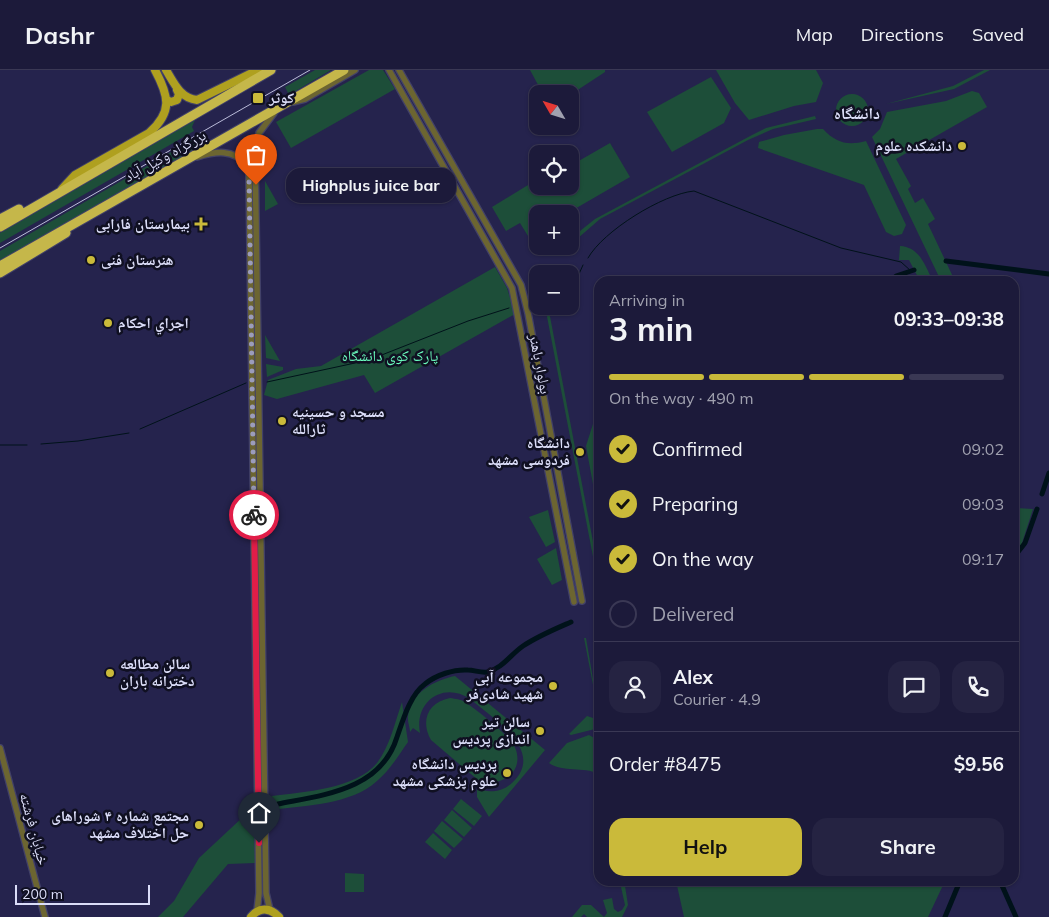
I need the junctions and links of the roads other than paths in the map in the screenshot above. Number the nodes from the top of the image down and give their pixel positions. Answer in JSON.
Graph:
{"nodes":[{"id":1,"x":155,"y":70,"type":"edge"},
{"id":2,"x":166,"y":70,"type":"edge"},
{"id":3,"x":258,"y":70,"type":"edge"},
{"id":4,"x":271,"y":70,"type":"edge"},
{"id":5,"x":344,"y":70,"type":"edge"},
{"id":6,"x":355,"y":70,"type":"edge"},
{"id":7,"x":389,"y":70,"type":"edge"},
{"id":8,"x":399,"y":70,"type":"edge"},
{"id":9,"x":177,"y":89,"type":"junction"},
{"id":10,"x":167,"y":100,"type":"junction"},
{"id":11,"x":285,"y":104,"type":"junction"},
{"id":12,"x":441,"y":143,"type":"junction"},
{"id":13,"x":434,"y":147,"type":"junction"},
{"id":14,"x":255,"y":151,"type":"junction"},
{"id":15,"x":183,"y":162,"type":"junction"},
{"id":16,"x":248,"y":165,"type":"junction"},
{"id":17,"x":59,"y":192,"type":"junction"},
{"id":18,"x":92,"y":212,"type":"junction"},
{"id":19,"x":0,"y":219,"type":"edge"},
{"id":20,"x":0,"y":227,"type":"edge"},
{"id":21,"x":0,"y":266,"type":"edge"},
{"id":22,"x":0,"y":273,"type":"edge"},
{"id":23,"x":549,"y":423,"type":"junction"},
{"id":24,"x":539,"y":425,"type":"junction"},
{"id":25,"x":258,"y":587,"type":"junction"},
{"id":26,"x":255,"y":609,"type":"junction"},
{"id":27,"x":262,"y":610,"type":"junction"},
{"id":28,"x":0,"y":748,"type":"edge"},
{"id":29,"x":270,"y":910,"type":"junction"},
{"id":30,"x":257,"y":911,"type":"junction"},
{"id":31,"x":45,"y":917,"type":"edge"},
{"id":32,"x":250,"y":917,"type":"edge"},
{"id":33,"x":280,"y":917,"type":"edge"}],
"edges":[{"from":1,"to":10,"type":"main road"},
{"from":2,"to":9,"type":"main road"},
{"from":3,"to":9,"type":"main road"},
{"from":4,"to":17,"type":"highway","name":"بزرگراه وکیل آباد"},
{"from":5,"to":11,"type":"highway","name":"بزرگراه وکیل آباد"},
{"from":6,"to":11,"type":"street"},
{"from":7,"to":13,"type":"street","name":"بولوار باهنر"},
{"from":8,"to":12,"type":"street","name":"بولوار باهنر"},
{"from":9,"to":10,"type":"main road"},
{"from":10,"to":17,"type":"main road"},
{"from":11,"to":14,"type":"street"},
{"from":11,"to":15,"type":"highway","name":"بزرگراه وکیل آباد"},
{"from":12,"to":13,"type":"street"},
{"from":12,"to":23,"type":"street","name":"بولوار باهنر"},
{"from":13,"to":24,"type":"street","name":"بولوار باهنر"},
{"from":14,"to":16,"type":"street"},
{"from":14,"to":25,"type":"street"},
{"from":15,"to":16,"type":"street"},
{"from":15,"to":18,"type":"highway","name":"بزرگراه وکیل آباد"},
{"from":16,"to":25,"type":"street"},
{"from":17,"to":19,"type":"highway"},
{"from":17,"to":20,"type":"highway","name":"بزرگراه وکیل آباد"},
{"from":18,"to":21,"type":"highway","name":"بزرگراه وکیل آباد"},
{"from":18,"to":22,"type":"highway"},
{"from":23,"to":24,"type":"street"},
{"from":23,"to":24,"type":"street","name":"بولوار باهنر"},
{"from":25,"to":26,"type":"street"},
{"from":25,"to":27,"type":"street"},
{"from":26,"to":27,"type":"street"},
{"from":26,"to":30,"type":"street"},
{"from":27,"to":29,"type":"street"},
{"from":28,"to":31,"type":"street","name":"خیابان فرشته"},
{"from":29,"to":30,"type":"main road"},
{"from":29,"to":33,"type":"main road"},
{"from":30,"to":32,"type":"main road"}]}
